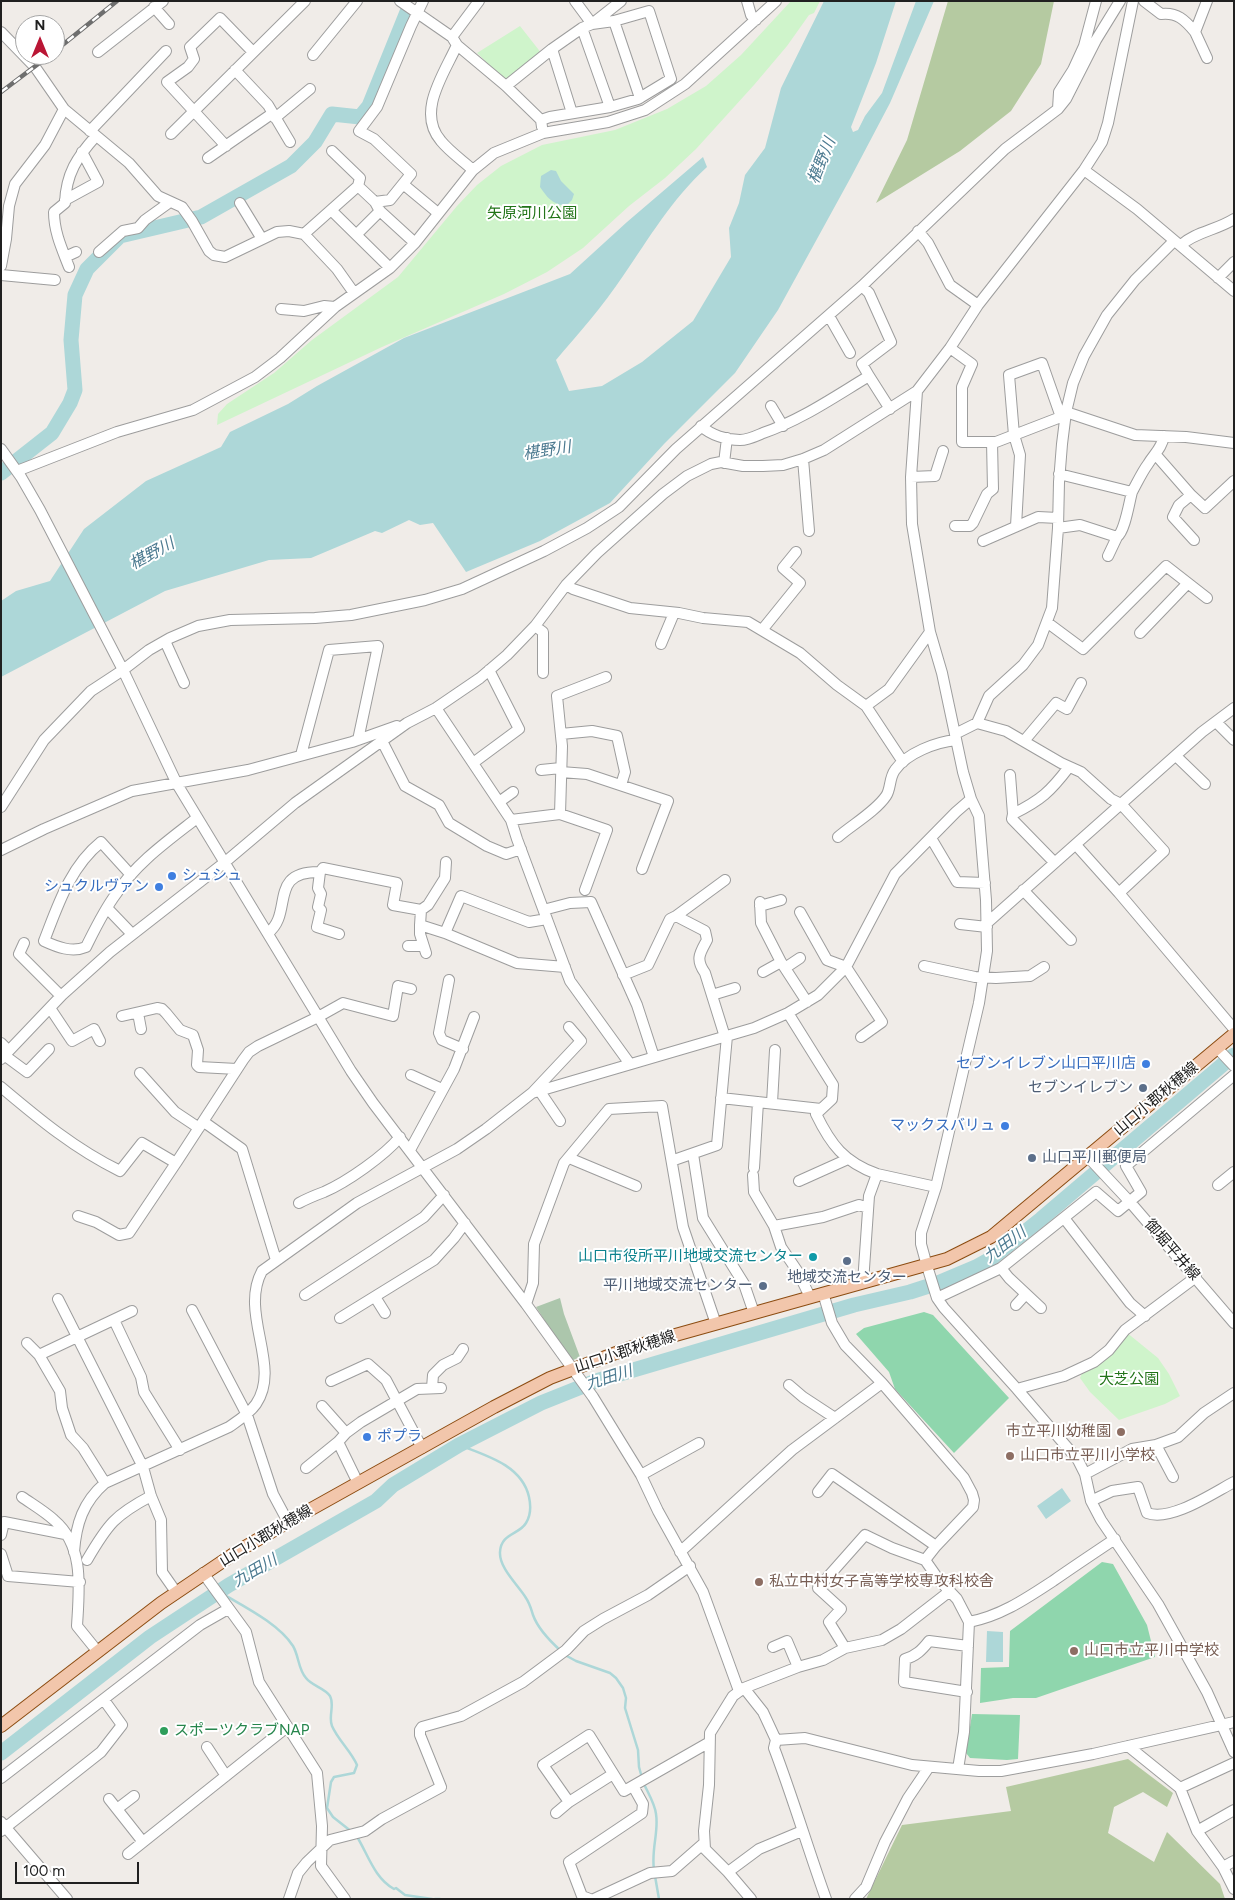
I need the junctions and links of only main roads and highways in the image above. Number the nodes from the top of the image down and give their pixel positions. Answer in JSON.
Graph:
{"nodes":[{"id":1,"x":1234,"y":1034,"type":"edge"},
{"id":2,"x":1,"y":1726,"type":"edge"}],
"edges":[{"from":1,"to":2,"type":"main road","name":"山口小郡秋穂線"}]}
